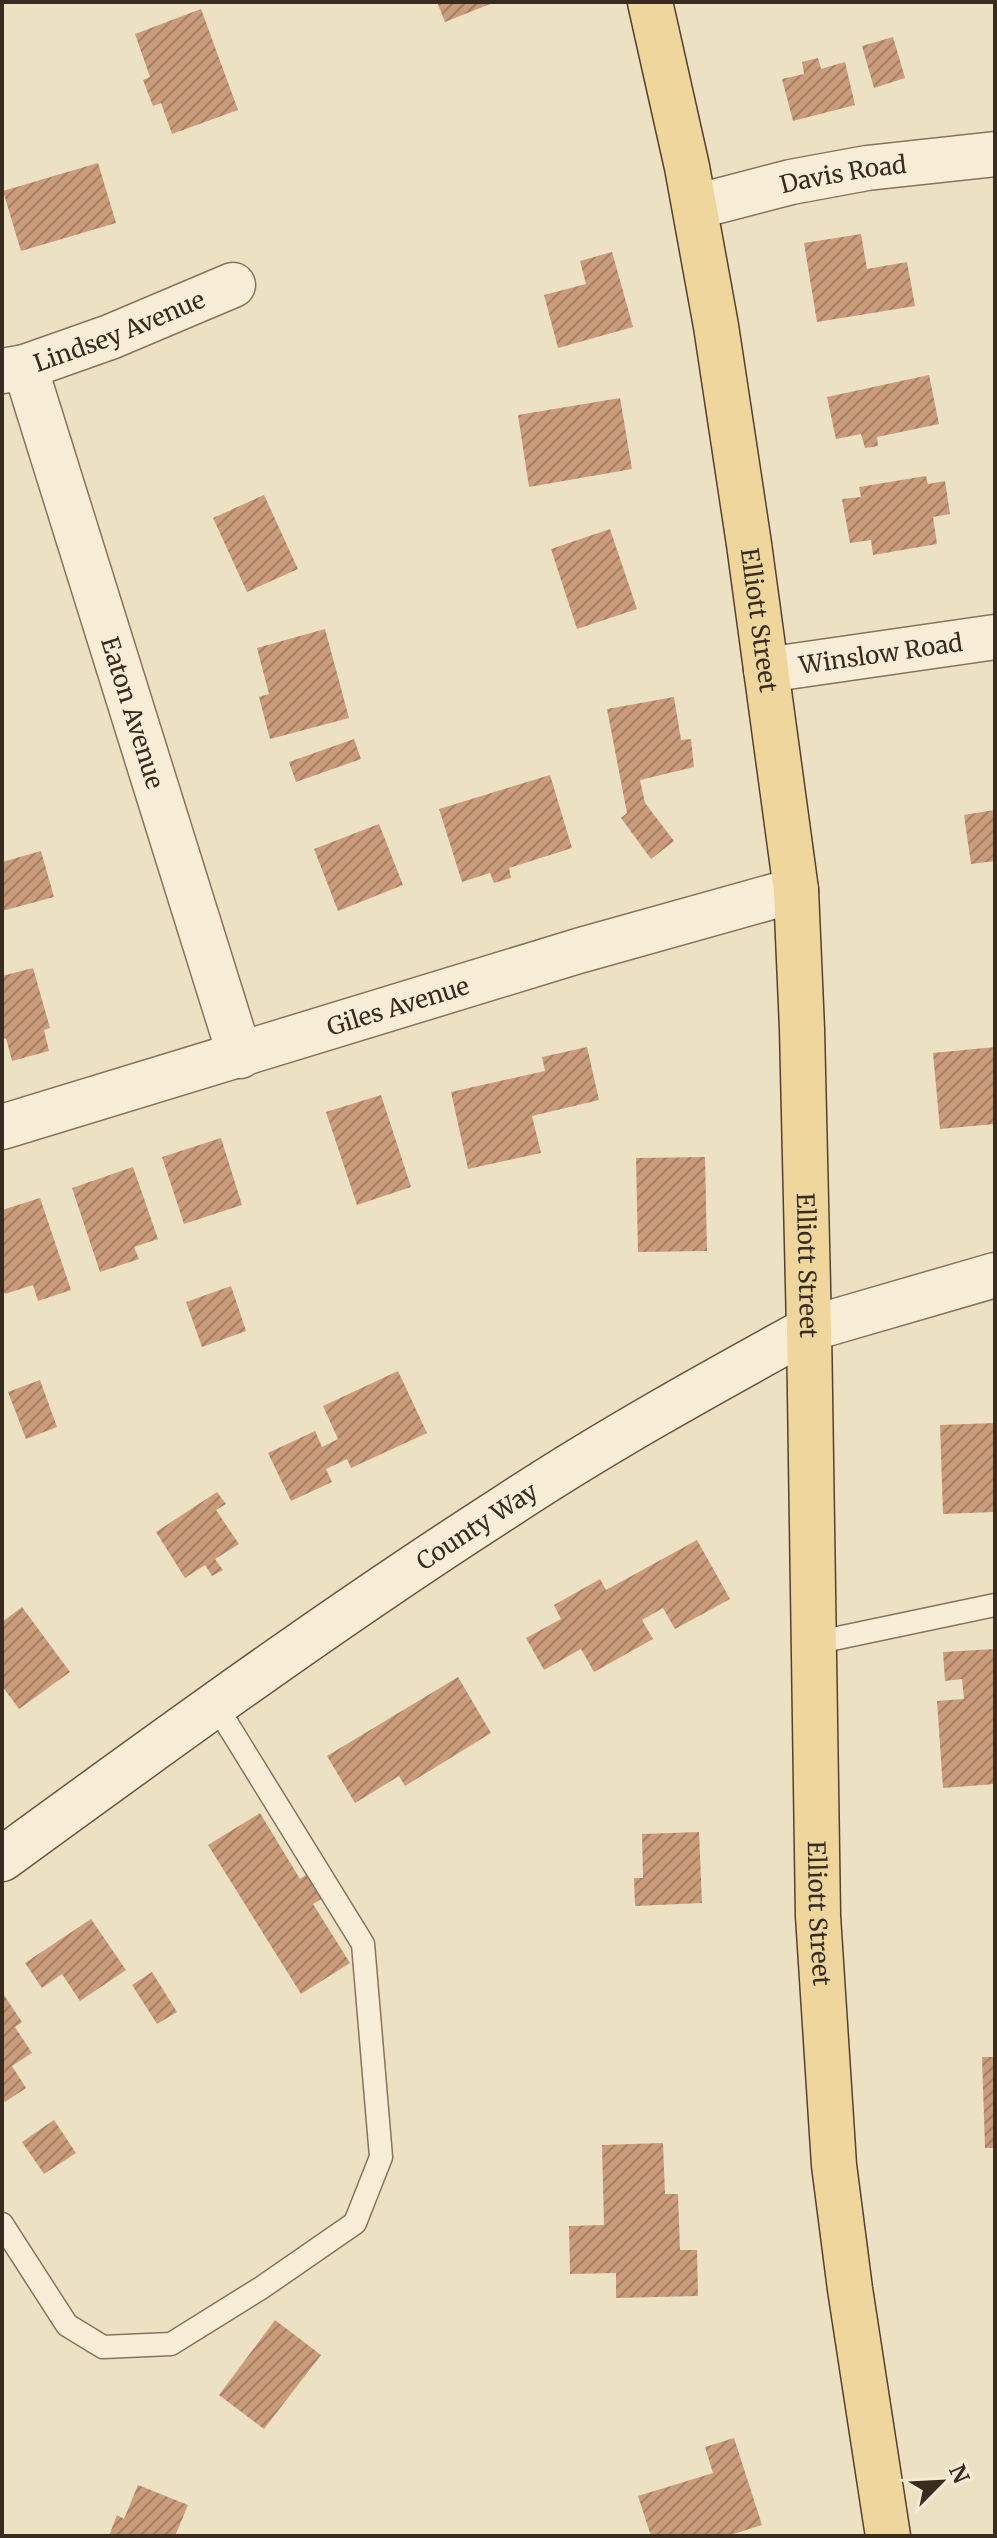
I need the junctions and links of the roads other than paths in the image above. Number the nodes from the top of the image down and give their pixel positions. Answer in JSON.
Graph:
{"nodes":[{"id":1,"x":649,"y":8,"type":"edge"},
{"id":2,"x":995,"y":154,"type":"edge"},
{"id":3,"x":695,"y":207,"type":"junction"},
{"id":4,"x":233,"y":285,"type":"dead end"},
{"id":5,"x":14,"y":369,"type":"edge"},
{"id":6,"x":995,"y":637,"type":"edge"},
{"id":7,"x":766,"y":670,"type":"junction"},
{"id":8,"x":796,"y":890,"type":"junction"},
{"id":9,"x":240,"y":1056,"type":"junction"},
{"id":10,"x":2,"y":1127,"type":"edge"},
{"id":11,"x":995,"y":1275,"type":"edge"},
{"id":12,"x":809,"y":1329,"type":"junction"},
{"id":13,"x":995,"y":1605,"type":"edge"},
{"id":14,"x":814,"y":1643,"type":"junction"},
{"id":15,"x":215,"y":1704,"type":"junction"},
{"id":16,"x":2,"y":1859,"type":"edge"},
{"id":17,"x":2,"y":2224,"type":"edge"},
{"id":18,"x":888,"y":2536,"type":"edge"}],
"edges":[{"from":1,"to":3,"type":"main road","name":"Elliott Street"},
{"from":2,"to":3,"type":"street","name":"Davis Road"},
{"from":3,"to":7,"type":"main road","name":"Elliott Street"},
{"from":4,"to":5,"type":"street","name":"Lindsey Avenue"},
{"from":5,"to":9,"type":"street","name":"Eaton Avenue"},
{"from":6,"to":7,"type":"street","name":"Winslow Road"},
{"from":7,"to":8,"type":"main road","name":"Elliott Street"},
{"from":8,"to":9,"type":"street","name":"Giles Avenue"},
{"from":8,"to":12,"type":"main road","name":"Elliott Street"},
{"from":9,"to":10,"type":"street","name":"Giles Avenue"},
{"from":11,"to":12,"type":"street","name":"County Way"},
{"from":12,"to":14,"type":"main road","name":"Elliott Street"},
{"from":12,"to":15,"type":"street","name":"County Way"},
{"from":13,"to":14,"type":"lane"},
{"from":14,"to":18,"type":"main road","name":"Elliott Street"},
{"from":15,"to":16,"type":"street","name":"County Way"},
{"from":15,"to":17,"type":"lane"}]}
